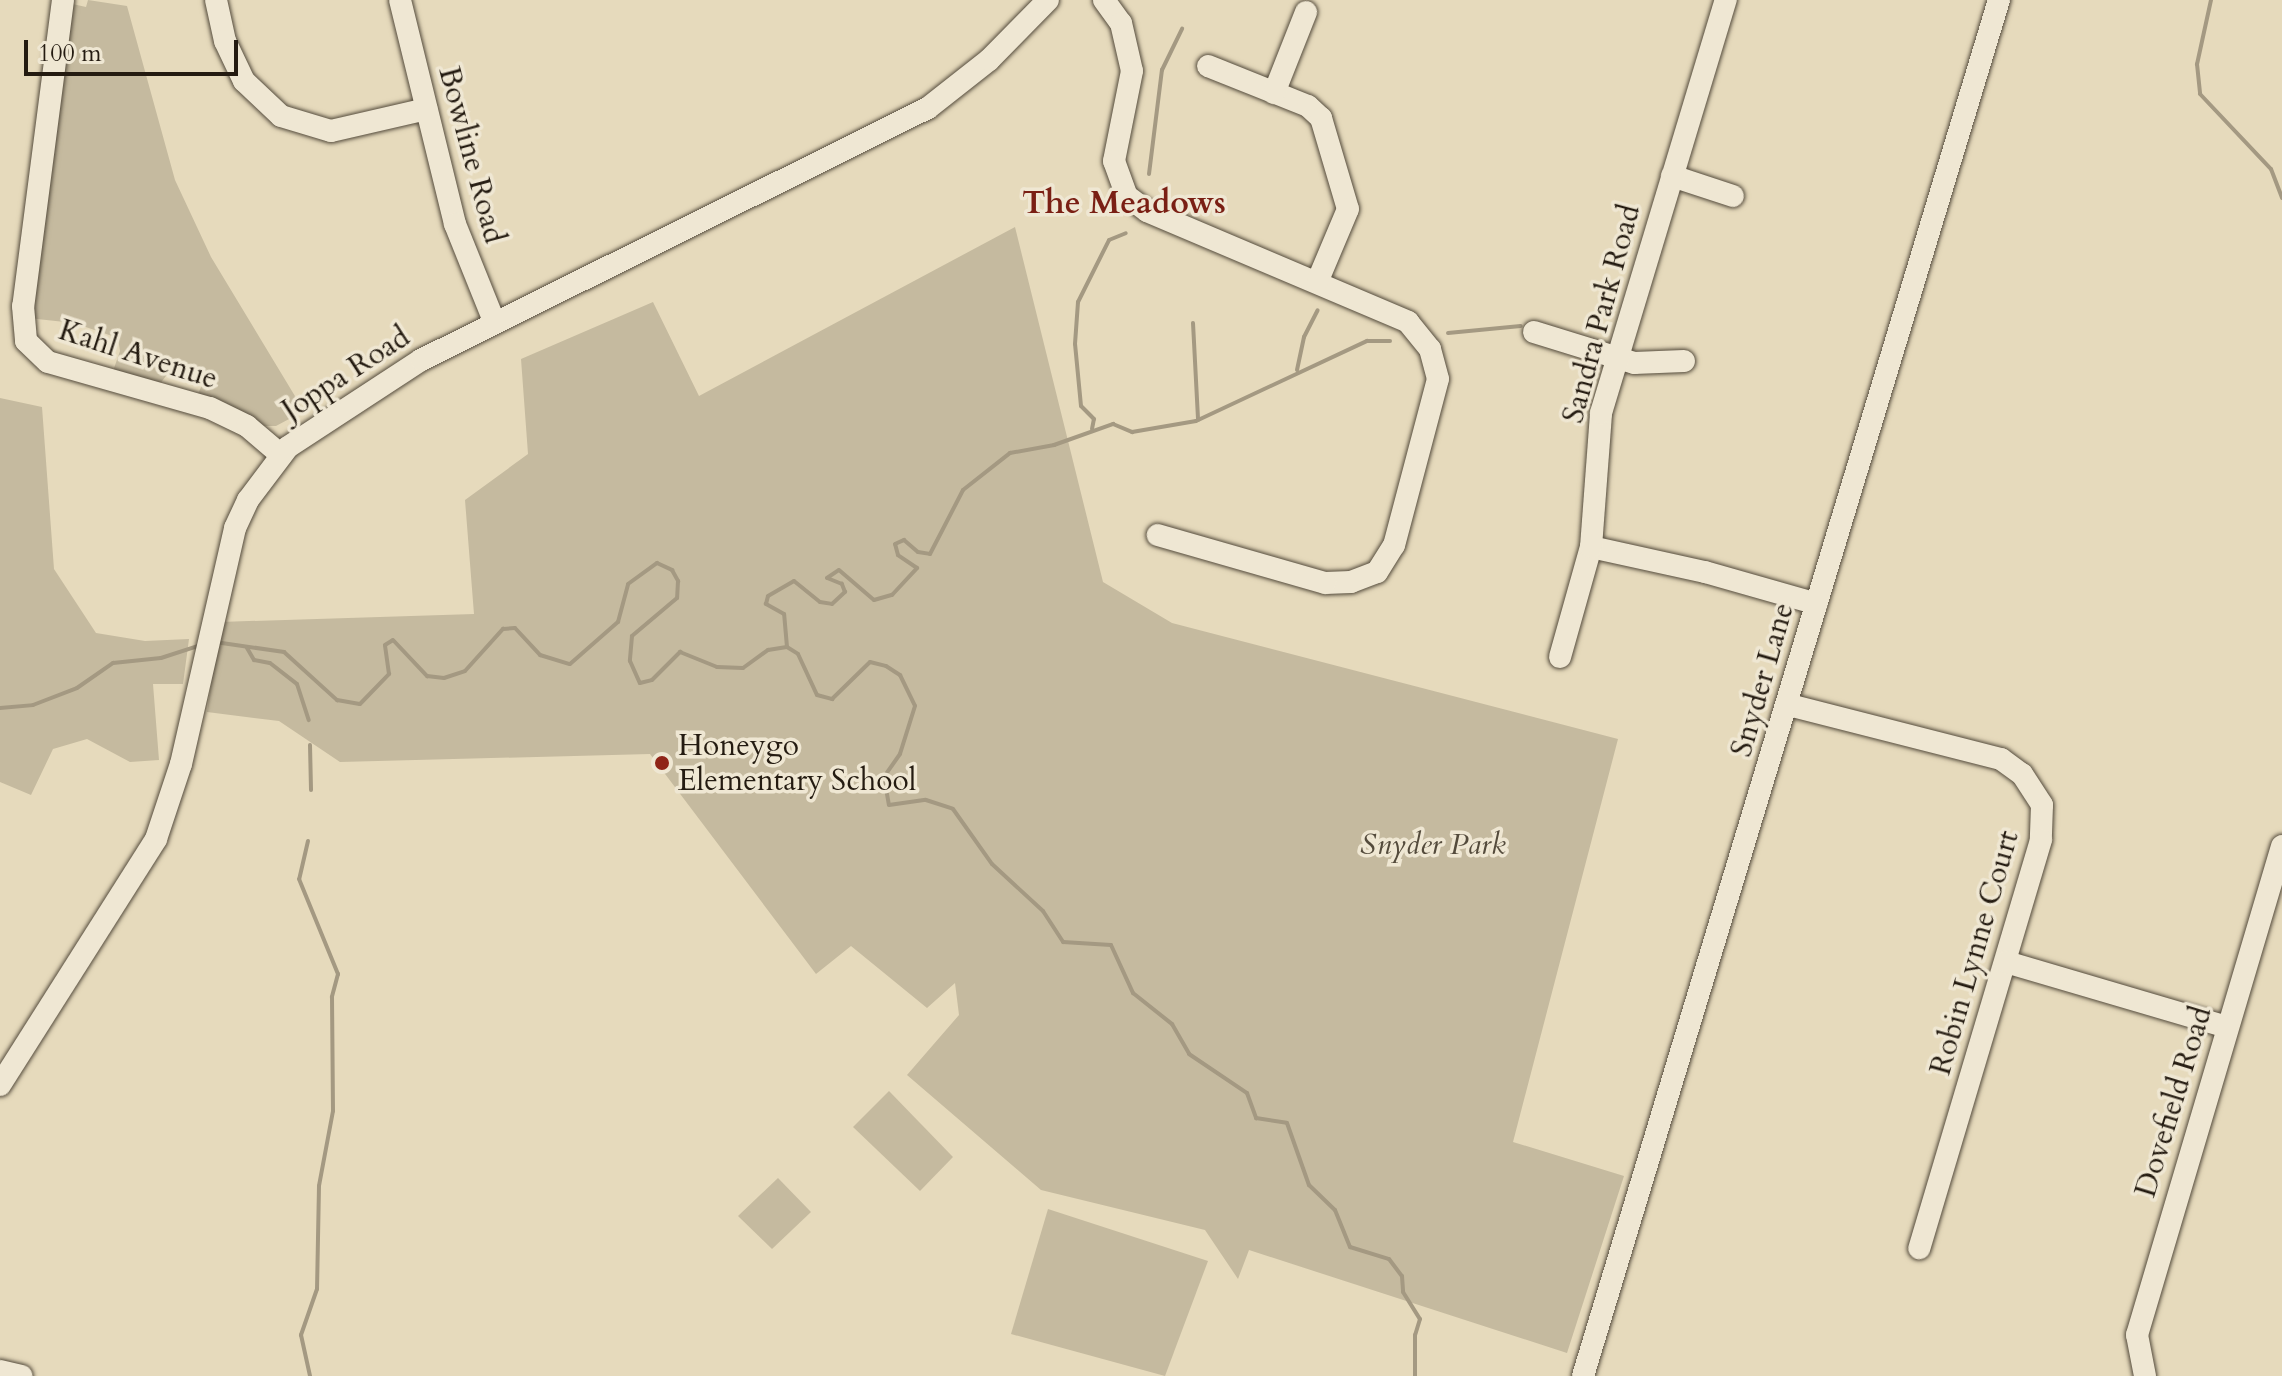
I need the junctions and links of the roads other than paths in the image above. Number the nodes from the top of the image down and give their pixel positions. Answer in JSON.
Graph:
{"nodes":[{"id":1,"x":63,"y":0,"type":"edge"},
{"id":2,"x":216,"y":0,"type":"edge"},
{"id":3,"x":400,"y":0,"type":"edge"},
{"id":4,"x":1048,"y":0,"type":"edge"},
{"id":5,"x":1104,"y":0,"type":"edge"},
{"id":6,"x":1726,"y":0,"type":"edge"},
{"id":7,"x":1991,"y":2,"type":"edge"},
{"id":8,"x":1306,"y":12,"type":"dead end"},
{"id":9,"x":1208,"y":66,"type":"dead end"},
{"id":10,"x":1274,"y":93,"type":"junction"},
{"id":11,"x":426,"y":109,"type":"junction"},
{"id":12,"x":1672,"y":176,"type":"junction"},
{"id":13,"x":1733,"y":196,"type":"dead end"},
{"id":14,"x":1318,"y":280,"type":"junction"},
{"id":15,"x":494,"y":321,"type":"junction"},
{"id":16,"x":1534,"y":332,"type":"dead end"},
{"id":17,"x":1616,"y":359,"type":"junction"},
{"id":18,"x":1684,"y":361,"type":"dead end"},
{"id":19,"x":281,"y":455,"type":"junction"},
{"id":20,"x":1158,"y":535,"type":"dead end"},
{"id":21,"x":1591,"y":547,"type":"junction"},
{"id":22,"x":1817,"y":604,"type":"junction"},
{"id":23,"x":1560,"y":657,"type":"dead end"},
{"id":24,"x":1789,"y":705,"type":"junction"},
{"id":25,"x":2282,"y":846,"type":"edge"},
{"id":26,"x":2006,"y":962,"type":"junction"},
{"id":27,"x":2227,"y":1027,"type":"junction"},
{"id":28,"x":3,"y":1075,"type":"edge"},
{"id":29,"x":1919,"y":1248,"type":"dead end"},
{"id":30,"x":0,"y":1371,"type":"edge"},
{"id":31,"x":21,"y":1376,"type":"edge"},
{"id":32,"x":1583,"y":1376,"type":"edge"},
{"id":33,"x":2145,"y":1376,"type":"edge"}],
"edges":[{"from":1,"to":19,"type":"street","name":"Kahl Avenue"},
{"from":2,"to":11,"type":"street"},
{"from":3,"to":11,"type":"street","name":"Bowline Road"},
{"from":4,"to":15,"type":"street","name":"Joppa Road"},
{"from":5,"to":14,"type":"street"},
{"from":6,"to":12,"type":"street","name":"Sandra Park Road"},
{"from":7,"to":22,"type":"street","name":"Snyder Lane"},
{"from":8,"to":10,"type":"street"},
{"from":9,"to":10,"type":"street"},
{"from":10,"to":14,"type":"street"},
{"from":11,"to":15,"type":"street","name":"Bowline Road"},
{"from":12,"to":13,"type":"street","name":"Sandra Park Road"},
{"from":12,"to":17,"type":"street","name":"Sandra Park Road"},
{"from":14,"to":20,"type":"street"},
{"from":15,"to":19,"type":"street","name":"Joppa Road"},
{"from":16,"to":17,"type":"street"},
{"from":17,"to":18,"type":"street"},
{"from":17,"to":21,"type":"street","name":"Sandra Park Road"},
{"from":19,"to":28,"type":"street","name":"Joppa Road"},
{"from":21,"to":22,"type":"street"},
{"from":21,"to":23,"type":"street","name":"Sandra Park Road"},
{"from":22,"to":24,"type":"street","name":"Snyder Lane"},
{"from":24,"to":26,"type":"street","name":"Robin Lynne Court"},
{"from":24,"to":32,"type":"street","name":"Snyder Lane"},
{"from":25,"to":27,"type":"street","name":"Dovefield Road"},
{"from":26,"to":27,"type":"street"},
{"from":26,"to":29,"type":"street","name":"Robin Lynne Court"},
{"from":27,"to":33,"type":"street","name":"Dovefield Road"},
{"from":30,"to":31,"type":"street"}]}
